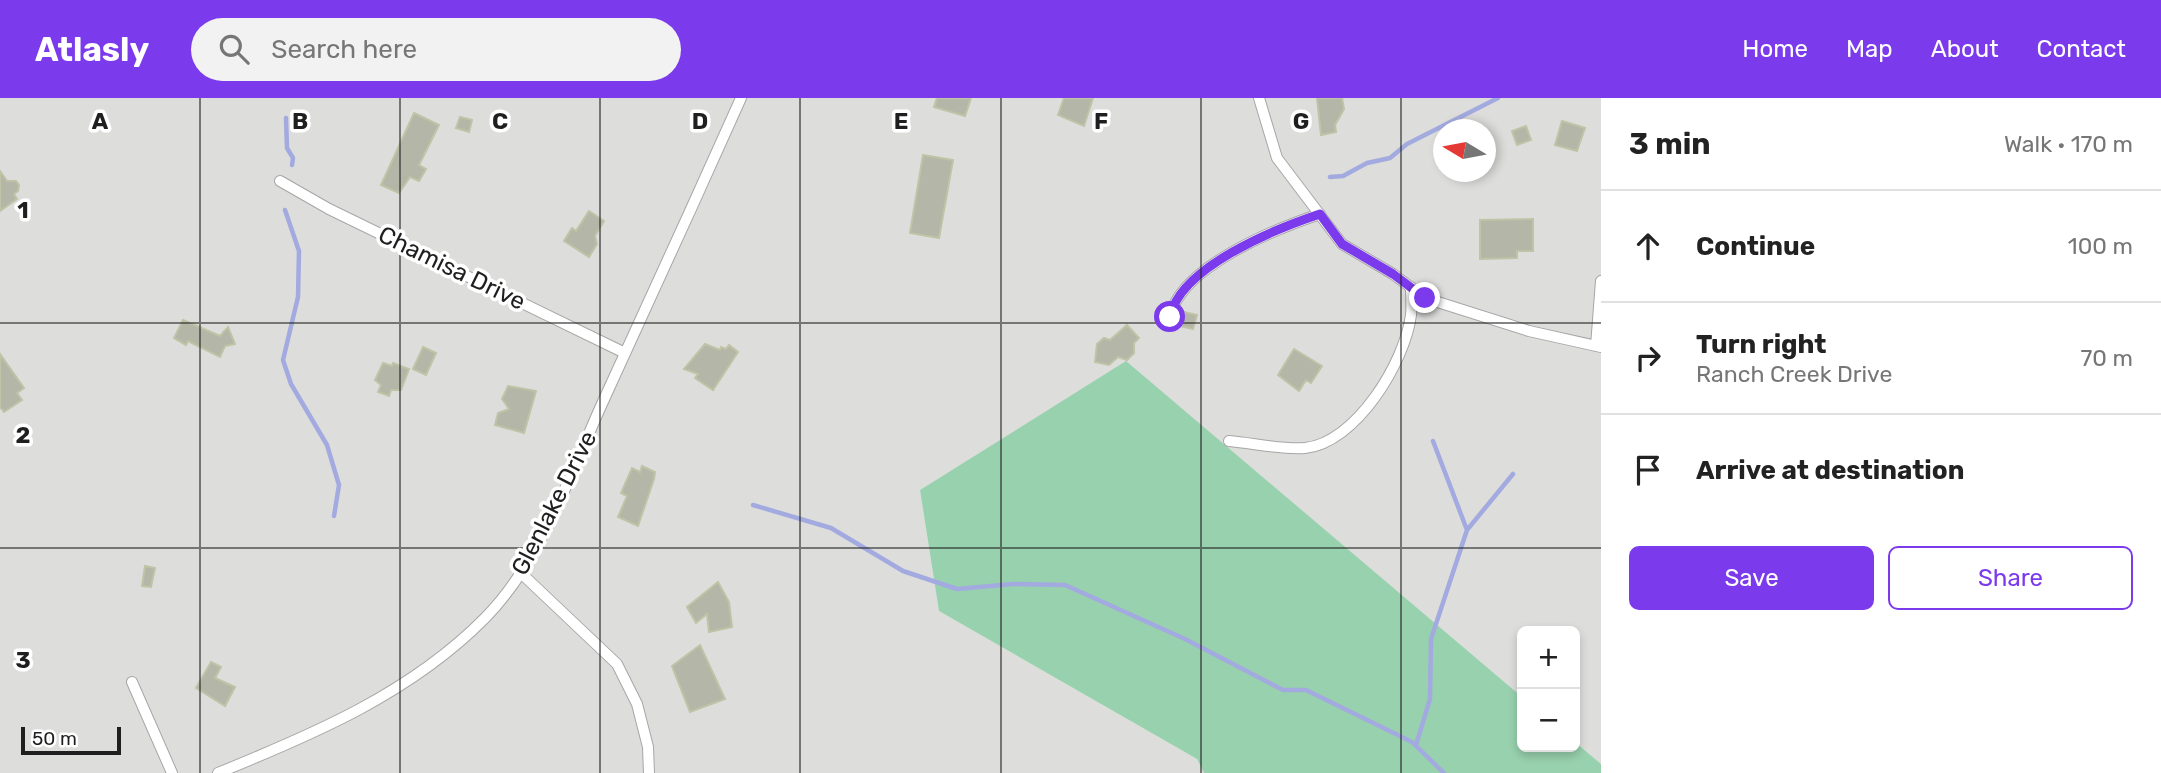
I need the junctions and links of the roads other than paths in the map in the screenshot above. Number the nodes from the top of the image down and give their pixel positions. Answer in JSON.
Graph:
{"nodes":[{"id":1,"x":741,"y":98,"type":"edge"},
{"id":2,"x":1259,"y":98,"type":"edge"},
{"id":3,"x":280,"y":181,"type":"dead end"},
{"id":4,"x":1320,"y":214,"type":"junction"},
{"id":5,"x":1601,"y":281,"type":"edge"},
{"id":6,"x":1411,"y":287,"type":"junction"},
{"id":7,"x":1170,"y":317,"type":"dead end"},
{"id":8,"x":1599,"y":347,"type":"edge"},
{"id":9,"x":625,"y":353,"type":"junction"},
{"id":10,"x":1229,"y":441,"type":"dead end"},
{"id":11,"x":522,"y":573,"type":"junction"},
{"id":12,"x":132,"y":682,"type":"dead end"},
{"id":13,"x":172,"y":773,"type":"edge"},
{"id":14,"x":218,"y":773,"type":"edge"},
{"id":15,"x":649,"y":773,"type":"edge"}],
"edges":[{"from":1,"to":9,"type":"street","name":"Glenlake Drive"},
{"from":2,"to":4,"type":"street"},
{"from":3,"to":9,"type":"street","name":"Chamisa Drive"},
{"from":4,"to":6,"type":"street"},
{"from":4,"to":7,"type":"street"},
{"from":5,"to":8,"type":"street"},
{"from":6,"to":8,"type":"street"},
{"from":6,"to":10,"type":"street"},
{"from":9,"to":11,"type":"street","name":"Glenlake Drive"},
{"from":11,"to":14,"type":"street","name":"Glenlake Drive"},
{"from":11,"to":15,"type":"street"},
{"from":12,"to":13,"type":"street"}]}
